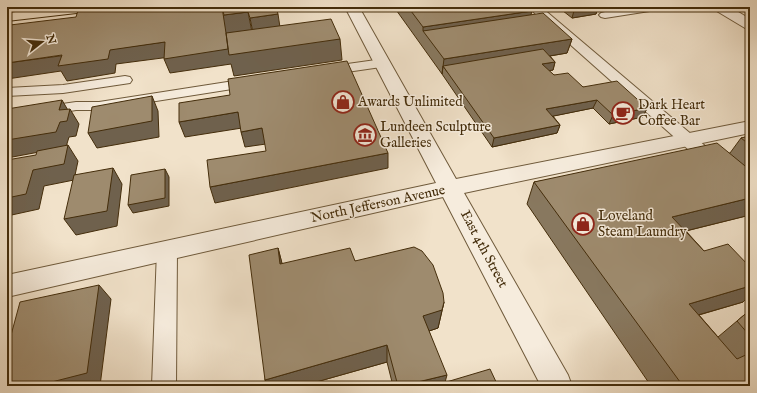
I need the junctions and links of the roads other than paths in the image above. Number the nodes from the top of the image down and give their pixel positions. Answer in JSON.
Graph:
{"nodes":[{"id":1,"x":94,"y":7,"type":"edge"},
{"id":2,"x":352,"y":7,"type":"edge"},
{"id":3,"x":534,"y":7,"type":"edge"},
{"id":4,"x":656,"y":7,"type":"edge"},
{"id":5,"x":720,"y":7,"type":"edge"},
{"id":6,"x":605,"y":15,"type":"dead end"},
{"id":7,"x":7,"y":17,"type":"edge"},
{"id":8,"x":750,"y":24,"type":"edge"},
{"id":9,"x":383,"y":63,"type":"junction"},
{"id":10,"x":313,"y":73,"type":"edge"},
{"id":11,"x":125,"y":80,"type":"dead end"},
{"id":12,"x":266,"y":80,"type":"edge"},
{"id":13,"x":7,"y":92,"type":"edge"},
{"id":14,"x":7,"y":117,"type":"edge"},
{"id":15,"x":750,"y":127,"type":"edge"},
{"id":16,"x":687,"y":140,"type":"junction"},
{"id":17,"x":450,"y":188,"type":"junction"},
{"id":18,"x":750,"y":194,"type":"edge"},
{"id":19,"x":167,"y":250,"type":"junction"},
{"id":20,"x":7,"y":286,"type":"edge"},
{"id":21,"x":164,"y":386,"type":"edge"},
{"id":22,"x":557,"y":386,"type":"edge"}],
"edges":[{"from":1,"to":7,"type":"highway"},
{"from":2,"to":9,"type":"street","name":"East 4th Street"},
{"from":3,"to":16,"type":"lane"},
{"from":4,"to":6,"type":"lane"},
{"from":5,"to":8,"type":"street"},
{"from":9,"to":10,"type":"lane"},
{"from":9,"to":17,"type":"street","name":"East 4th Street"},
{"from":11,"to":13,"type":"lane"},
{"from":12,"to":14,"type":"lane"},
{"from":15,"to":16,"type":"street","name":"North Jefferson Avenue"},
{"from":16,"to":17,"type":"street","name":"North Jefferson Avenue"},
{"from":16,"to":18,"type":"lane"},
{"from":17,"to":19,"type":"street","name":"North Jefferson Avenue"},
{"from":17,"to":22,"type":"street","name":"East 4th Street"},
{"from":19,"to":20,"type":"street","name":"North Jefferson Avenue"},
{"from":19,"to":21,"type":"lane"}]}
